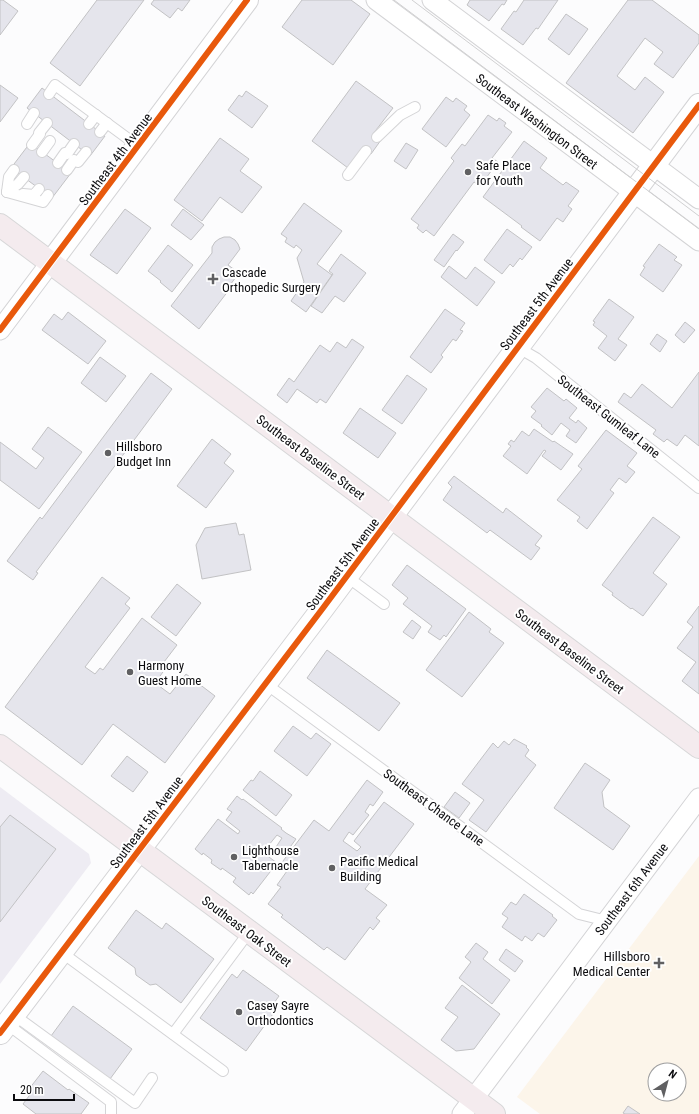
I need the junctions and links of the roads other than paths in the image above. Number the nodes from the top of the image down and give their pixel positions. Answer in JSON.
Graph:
{"nodes":[{"id":1,"x":247,"y":0,"type":"edge"},
{"id":2,"x":376,"y":0,"type":"edge"},
{"id":3,"x":432,"y":0,"type":"edge"},
{"id":4,"x":49,"y":94,"type":"dead end"},
{"id":5,"x":68,"y":94,"type":"junction"},
{"id":6,"x":61,"y":103,"type":"dead end"},
{"id":7,"x":699,"y":105,"type":"edge"},
{"id":8,"x":415,"y":107,"type":"dead end"},
{"id":9,"x":34,"y":113,"type":"dead end"},
{"id":10,"x":96,"y":115,"type":"junction"},
{"id":11,"x":46,"y":122,"type":"dead end"},
{"id":12,"x":107,"y":123,"type":"junction"},
{"id":13,"x":27,"y":124,"type":"dead end"},
{"id":14,"x":89,"y":124,"type":"dead end"},
{"id":15,"x":100,"y":132,"type":"dead end"},
{"id":16,"x":377,"y":137,"type":"dead end"},
{"id":17,"x":50,"y":141,"type":"dead end"},
{"id":18,"x":74,"y":144,"type":"dead end"},
{"id":19,"x":32,"y":145,"type":"dead end"},
{"id":20,"x":138,"y":146,"type":"junction"},
{"id":21,"x":366,"y":151,"type":"dead end"},
{"id":22,"x":42,"y":152,"type":"dead end"},
{"id":23,"x":86,"y":152,"type":"dead end"},
{"id":24,"x":71,"y":157,"type":"junction"},
{"id":25,"x":58,"y":163,"type":"dead end"},
{"id":26,"x":654,"y":165,"type":"junction"},
{"id":27,"x":14,"y":170,"type":"dead end"},
{"id":28,"x":67,"y":170,"type":"dead end"},
{"id":29,"x":348,"y":175,"type":"dead end"},
{"id":30,"x":24,"y":177,"type":"dead end"},
{"id":31,"x":39,"y":189,"type":"dead end"},
{"id":32,"x":7,"y":192,"type":"junction"},
{"id":33,"x":633,"y":192,"type":"junction"},
{"id":34,"x":48,"y":195,"type":"dead end"},
{"id":35,"x":699,"y":199,"type":"edge"},
{"id":36,"x":0,"y":224,"type":"edge"},
{"id":37,"x":699,"y":241,"type":"edge"},
{"id":38,"x":51,"y":262,"type":"junction"},
{"id":39,"x":0,"y":330,"type":"edge"},
{"id":40,"x":517,"y":347,"type":"junction"},
{"id":41,"x":699,"y":488,"type":"edge"},
{"id":42,"x":391,"y":517,"type":"junction"},
{"id":43,"x":346,"y":576,"type":"junction"},
{"id":44,"x":384,"y":604,"type":"dead end"},
{"id":45,"x":266,"y":684,"type":"junction"},
{"id":46,"x":0,"y":746,"type":"edge"},
{"id":47,"x":699,"y":747,"type":"edge"},
{"id":48,"x":699,"y":798,"type":"edge"},
{"id":49,"x":138,"y":850,"type":"junction"},
{"id":50,"x":607,"y":921,"type":"junction"},
{"id":51,"x":249,"y":932,"type":"junction"},
{"id":52,"x":61,"y":952,"type":"junction"},
{"id":53,"x":7,"y":1024,"type":"edge"},
{"id":54,"x":173,"y":1034,"type":"junction"},
{"id":55,"x":223,"y":1071,"type":"dead end"},
{"id":56,"x":152,"y":1078,"type":"dead end"},
{"id":57,"x":467,"y":1106,"type":"edge"},
{"id":58,"x":111,"y":1114,"type":"edge"},
{"id":59,"x":494,"y":1114,"type":"edge"}],
"edges":[{"from":1,"to":20,"type":"street","name":"Southeast 4th Avenue"},
{"from":2,"to":33,"type":"street","name":"Southeast Washington Street"},
{"from":3,"to":26,"type":"street"},
{"from":4,"to":5,"type":"lane"},
{"from":5,"to":6,"type":"lane"},
{"from":5,"to":10,"type":"lane"},
{"from":7,"to":26,"type":"street","name":"Southeast 5th Avenue"},
{"from":8,"to":16,"type":"lane"},
{"from":9,"to":13,"type":"lane"},
{"from":10,"to":12,"type":"lane"},
{"from":10,"to":14,"type":"lane"},
{"from":11,"to":19,"type":"lane"},
{"from":12,"to":15,"type":"lane"},
{"from":12,"to":20,"type":"lane"},
{"from":17,"to":22,"type":"lane"},
{"from":18,"to":24,"type":"lane"},
{"from":20,"to":38,"type":"street","name":"Southeast 4th Avenue"},
{"from":21,"to":29,"type":"lane"},
{"from":23,"to":24,"type":"lane"},
{"from":24,"to":25,"type":"lane"},
{"from":24,"to":28,"type":"lane"},
{"from":26,"to":33,"type":"street","name":"Southeast 5th Avenue"},
{"from":26,"to":35,"type":"street"},
{"from":27,"to":32,"type":"lane"},
{"from":30,"to":32,"type":"lane"},
{"from":31,"to":32,"type":"lane"},
{"from":32,"to":34,"type":"lane"},
{"from":33,"to":37,"type":"street","name":"Southeast Washington Street"},
{"from":33,"to":40,"type":"street","name":"Southeast 5th Avenue"},
{"from":36,"to":38,"type":"highway","name":"Southeast Baseline Street"},
{"from":38,"to":39,"type":"street","name":"Southeast 4th Avenue"},
{"from":38,"to":42,"type":"highway","name":"Southeast Baseline Street"},
{"from":40,"to":41,"type":"lane","name":"Southeast Gumleaf Lane"},
{"from":40,"to":42,"type":"street","name":"Southeast 5th Avenue"},
{"from":42,"to":43,"type":"street","name":"Southeast 5th Avenue"},
{"from":42,"to":47,"type":"highway","name":"Southeast Baseline Street"},
{"from":43,"to":44,"type":"lane"},
{"from":43,"to":45,"type":"street","name":"Southeast 5th Avenue"},
{"from":45,"to":49,"type":"street","name":"Southeast 5th Avenue"},
{"from":45,"to":50,"type":"lane","name":"Southeast Chance Lane"},
{"from":46,"to":49,"type":"highway","name":"Southeast Oak Street"},
{"from":48,"to":50,"type":"street","name":"Southeast 6th Avenue"},
{"from":49,"to":51,"type":"highway","name":"Southeast Oak Street"},
{"from":49,"to":52,"type":"street","name":"Southeast 5th Avenue"},
{"from":50,"to":57,"type":"street","name":"Southeast 6th Avenue"},
{"from":51,"to":54,"type":"lane"},
{"from":51,"to":57,"type":"highway","name":"Southeast Oak Street"},
{"from":52,"to":53,"type":"street","name":"Southeast 5th Avenue"},
{"from":52,"to":54,"type":"lane"},
{"from":53,"to":56,"type":"lane"},
{"from":53,"to":58,"type":"lane"},
{"from":54,"to":55,"type":"lane"},
{"from":57,"to":59,"type":"highway","name":"Southeast Oak Street"}]}
